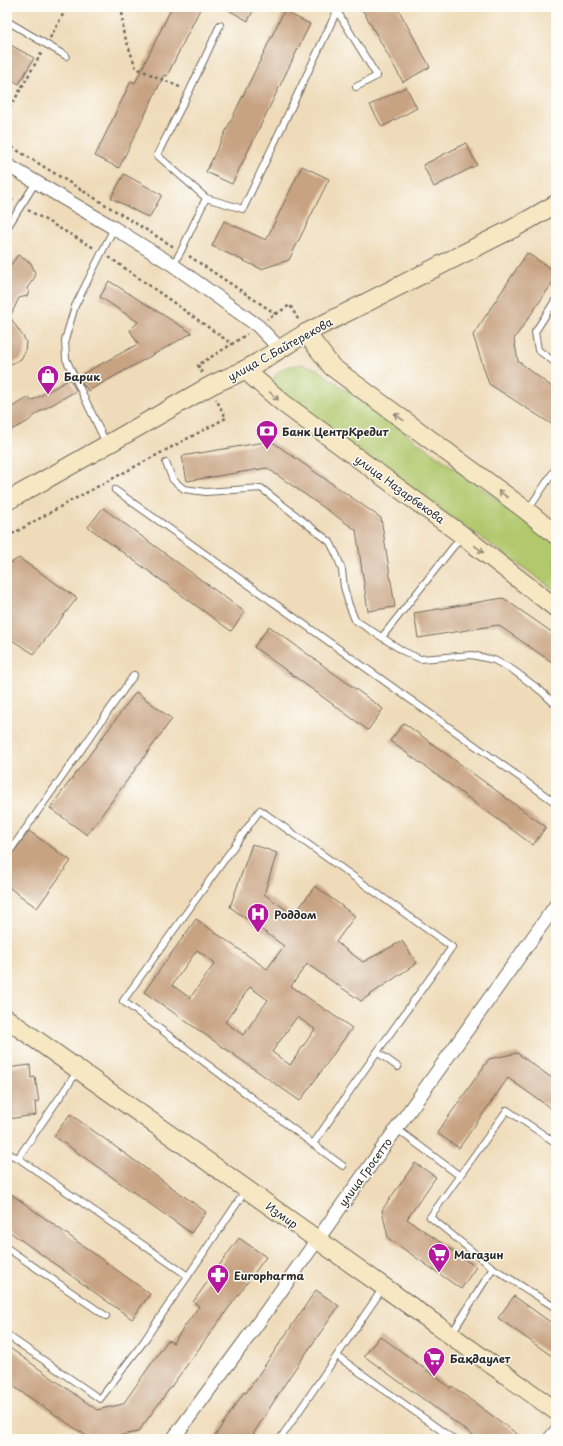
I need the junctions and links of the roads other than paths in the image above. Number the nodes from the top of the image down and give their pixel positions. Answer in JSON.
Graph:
{"nodes":[{"id":1,"x":7,"y":21,"type":"edge"},
{"id":2,"x":220,"y":25,"type":"dead end"},
{"id":3,"x":66,"y":56,"type":"dead end"},
{"id":4,"x":356,"y":87,"type":"dead end"},
{"id":5,"x":7,"y":166,"type":"edge"},
{"id":6,"x":36,"y":182,"type":"junction"},
{"id":7,"x":206,"y":198,"type":"junction"},
{"id":8,"x":556,"y":204,"type":"edge"},
{"id":9,"x":7,"y":228,"type":"edge"},
{"id":10,"x":114,"y":228,"type":"junction"},
{"id":11,"x":173,"y":265,"type":"junction"},
{"id":12,"x":556,"y":299,"type":"edge"},
{"id":13,"x":306,"y":333,"type":"junction"},
{"id":14,"x":280,"y":349,"type":"junction"},
{"id":15,"x":556,"y":363,"type":"edge"},
{"id":16,"x":245,"y":370,"type":"junction"},
{"id":17,"x":107,"y":446,"type":"junction"},
{"id":18,"x":166,"y":462,"type":"dead end"},
{"id":19,"x":556,"y":468,"type":"edge"},
{"id":20,"x":115,"y":490,"type":"dead end"},
{"id":21,"x":7,"y":501,"type":"edge"},
{"id":22,"x":527,"y":511,"type":"junction"},
{"id":23,"x":462,"y":535,"type":"junction"},
{"id":24,"x":556,"y":535,"type":"edge"},
{"id":25,"x":556,"y":608,"type":"edge"},
{"id":26,"x":382,"y":637,"type":"junction"},
{"id":27,"x":134,"y":676,"type":"dead end"},
{"id":28,"x":556,"y":705,"type":"edge"},
{"id":29,"x":556,"y":803,"type":"edge"},
{"id":30,"x":7,"y":855,"type":"edge"},
{"id":31,"x":556,"y":905,"type":"edge"},
{"id":32,"x":7,"y":1019,"type":"edge"},
{"id":33,"x":377,"y":1052,"type":"junction"},
{"id":34,"x":398,"y":1067,"type":"dead end"},
{"id":35,"x":78,"y":1070,"type":"junction"},
{"id":36,"x":397,"y":1129,"type":"junction"},
{"id":37,"x":556,"y":1143,"type":"edge"},
{"id":38,"x":313,"y":1144,"type":"junction"},
{"id":39,"x":7,"y":1153,"type":"edge"},
{"id":40,"x":18,"y":1158,"type":"junction"},
{"id":41,"x":343,"y":1166,"type":"dead end"},
{"id":42,"x":460,"y":1176,"type":"junction"},
{"id":43,"x":246,"y":1189,"type":"junction"},
{"id":44,"x":318,"y":1240,"type":"junction"},
{"id":45,"x":7,"y":1248,"type":"edge"},
{"id":46,"x":493,"y":1268,"type":"junction"},
{"id":47,"x":188,"y":1276,"type":"junction"},
{"id":48,"x":384,"y":1286,"type":"junction"},
{"id":49,"x":556,"y":1308,"type":"edge"},
{"id":50,"x":106,"y":1316,"type":"dead end"},
{"id":51,"x":7,"y":1335,"type":"edge"},
{"id":52,"x":451,"y":1335,"type":"junction"},
{"id":53,"x":336,"y":1356,"type":"junction"},
{"id":54,"x":556,"y":1411,"type":"edge"},
{"id":55,"x":556,"y":1426,"type":"edge"},
{"id":56,"x":174,"y":1439,"type":"edge"},
{"id":57,"x":280,"y":1439,"type":"edge"},
{"id":58,"x":453,"y":1439,"type":"edge"},
{"id":59,"x":545,"y":1439,"type":"edge"}],
"edges":[{"from":1,"to":3,"type":"lane"},
{"from":2,"to":7,"type":"lane"},
{"from":4,"to":7,"type":"lane"},
{"from":5,"to":6,"type":"street"},
{"from":6,"to":9,"type":"lane"},
{"from":6,"to":10,"type":"street"},
{"from":7,"to":11,"type":"lane"},
{"from":8,"to":13,"type":"street","name":"улица С.Байтерекова"},
{"from":10,"to":11,"type":"street"},
{"from":10,"to":17,"type":"lane"},
{"from":11,"to":14,"type":"street"},
{"from":12,"to":15,"type":"lane"},
{"from":13,"to":14,"type":"street","name":"улица С.Байтерекова"},
{"from":22,"to":13,"type":"street","one_way":true},
{"from":14,"to":16,"type":"street","name":"улица С.Байтерекова"},
{"from":16,"to":17,"type":"street","name":"улица С.Байтерекова"},
{"from":16,"to":23,"type":"street","name":"улица Назарбекова","one_way":true},
{"from":17,"to":21,"type":"street","name":"улица С.Байтерекова"},
{"from":18,"to":26,"type":"lane"},
{"from":19,"to":22,"type":"lane"},
{"from":20,"to":29,"type":"lane"},
{"from":22,"to":24,"type":"street"},
{"from":23,"to":25,"type":"street","name":"улица Назарбекова","one_way":true},
{"from":23,"to":26,"type":"lane"},
{"from":26,"to":28,"type":"lane"},
{"from":27,"to":30,"type":"lane"},
{"from":31,"to":36,"type":"street","name":"улица Гросетто"},
{"from":32,"to":35,"type":"street","name":"Измир"},
{"from":33,"to":34,"type":"lane"},
{"from":33,"to":38,"type":"lane"},
{"from":33,"to":38,"type":"lane"},
{"from":35,"to":40,"type":"lane"},
{"from":35,"to":43,"type":"street","name":"Измир"},
{"from":36,"to":42,"type":"lane"},
{"from":36,"to":44,"type":"street","name":"улица Гросетто"},
{"from":37,"to":42,"type":"lane"},
{"from":38,"to":41,"type":"lane"},
{"from":39,"to":40,"type":"lane"},
{"from":40,"to":47,"type":"lane"},
{"from":42,"to":46,"type":"lane"},
{"from":43,"to":44,"type":"street","name":"Измир"},
{"from":43,"to":47,"type":"lane"},
{"from":44,"to":48,"type":"street","name":"Измир"},
{"from":44,"to":56,"type":"street","name":"улица Гросетто"},
{"from":45,"to":50,"type":"lane"},
{"from":46,"to":49,"type":"lane"},
{"from":46,"to":52,"type":"lane"},
{"from":47,"to":51,"type":"lane"},
{"from":48,"to":52,"type":"street","name":"Измир"},
{"from":48,"to":53,"type":"lane"},
{"from":52,"to":54,"type":"street","name":"Измир"},
{"from":53,"to":57,"type":"lane"},
{"from":53,"to":58,"type":"lane"},
{"from":55,"to":59,"type":"lane"}]}
